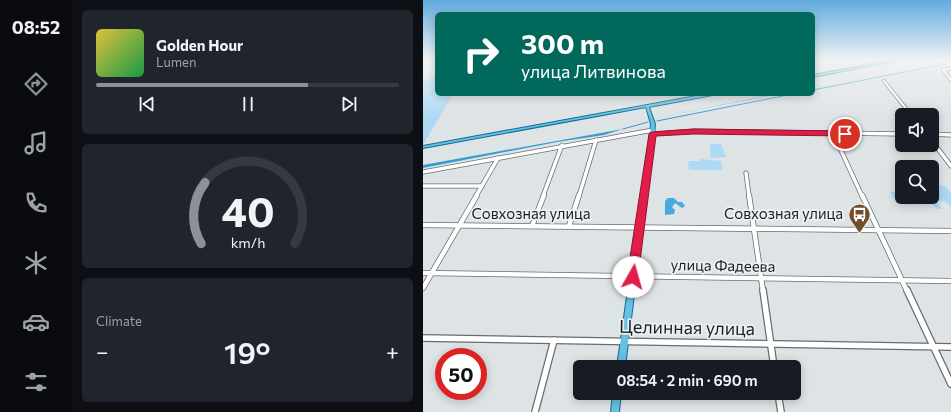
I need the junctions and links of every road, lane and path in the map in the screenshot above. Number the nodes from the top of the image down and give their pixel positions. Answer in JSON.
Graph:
{"nodes":[{"id":1,"x":884,"y":81,"type":"dead end"},
{"id":2,"x":702,"y":96,"type":"edge"},
{"id":3,"x":647,"y":106,"type":"junction"},
{"id":4,"x":905,"y":108,"type":"edge"},
{"id":5,"x":653,"y":132,"type":"junction"},
{"id":6,"x":833,"y":133,"type":"junction"},
{"id":7,"x":895,"y":134,"type":"edge"},
{"id":8,"x":939,"y":134,"type":"edge"},
{"id":9,"x":951,"y":134,"type":"edge"},
{"id":10,"x":597,"y":140,"type":"junction"},
{"id":11,"x":562,"y":145,"type":"junction"},
{"id":12,"x":423,"y":148,"type":"edge"},
{"id":13,"x":939,"y":150,"type":"edge"},
{"id":14,"x":498,"y":158,"type":"junction"},
{"id":15,"x":950,"y":164,"type":"edge"},
{"id":16,"x":423,"y":172,"type":"edge"},
{"id":17,"x":746,"y":173,"type":"dead end"},
{"id":18,"x":423,"y":186,"type":"edge"},
{"id":19,"x":482,"y":186,"type":"junction"},
{"id":20,"x":423,"y":225,"type":"edge"},
{"id":21,"x":460,"y":226,"type":"junction"},
{"id":22,"x":532,"y":226,"type":"junction"},
{"id":23,"x":569,"y":226,"type":"junction"},
{"id":24,"x":639,"y":227,"type":"junction"},
{"id":25,"x":753,"y":228,"type":"junction"},
{"id":26,"x":879,"y":230,"type":"junction"},
{"id":27,"x":951,"y":231,"type":"edge"},
{"id":28,"x":423,"y":273,"type":"edge"},
{"id":29,"x":432,"y":273,"type":"junction"},
{"id":30,"x":633,"y":277,"type":"junction"},
{"id":31,"x":761,"y":278,"type":"junction"},
{"id":32,"x":903,"y":281,"type":"junction"},
{"id":33,"x":951,"y":282,"type":"edge"},
{"id":34,"x":423,"y":288,"type":"edge"},
{"id":35,"x":423,"y":338,"type":"edge"},
{"id":36,"x":554,"y":340,"type":"junction"},
{"id":37,"x":624,"y":341,"type":"junction"},
{"id":38,"x":771,"y":342,"type":"junction"},
{"id":39,"x":933,"y":346,"type":"junction"},
{"id":40,"x":951,"y":347,"type":"edge"},
{"id":41,"x":622,"y":360,"type":"edge"},
{"id":42,"x":774,"y":360,"type":"edge"},
{"id":43,"x":951,"y":384,"type":"edge"},
{"id":44,"x":616,"y":400,"type":"edge"},
{"id":45,"x":779,"y":400,"type":"edge"},
{"id":46,"x":535,"y":412,"type":"edge"},
{"id":47,"x":615,"y":412,"type":"edge"},
{"id":48,"x":781,"y":412,"type":"edge"}],
"edges":[{"from":1,"to":4,"type":"street"},
{"from":2,"to":3,"type":"main road"},
{"from":3,"to":5,"type":"main road"},
{"from":3,"to":12,"type":"main road"},
{"from":5,"to":6,"type":"street"},
{"from":5,"to":10,"type":"street"},
{"from":5,"to":24,"type":"main road"},
{"from":6,"to":7,"type":"street"},
{"from":6,"to":26,"type":"street"},
{"from":8,"to":9,"type":"street"},
{"from":10,"to":11,"type":"street"},
{"from":10,"to":23,"type":"street"},
{"from":11,"to":14,"type":"street"},
{"from":11,"to":22,"type":"street"},
{"from":13,"to":15,"type":"street"},
{"from":14,"to":16,"type":"street"},
{"from":14,"to":19,"type":"street"},
{"from":17,"to":25,"type":"street"},
{"from":18,"to":19,"type":"street"},
{"from":19,"to":21,"type":"street"},
{"from":20,"to":21,"type":"street","name":"Совхозная улица"},
{"from":21,"to":22,"type":"street","name":"Совхозная улица"},
{"from":21,"to":29,"type":"street"},
{"from":22,"to":23,"type":"street","name":"Совхозная улица"},
{"from":23,"to":24,"type":"street","name":"Совхозная улица"},
{"from":24,"to":25,"type":"street","name":"Совхозная улица"},
{"from":24,"to":30,"type":"main road"},
{"from":25,"to":26,"type":"street","name":"Совхозная улица"},
{"from":25,"to":31,"type":"street"},
{"from":26,"to":27,"type":"street","name":"Совхозная улица"},
{"from":26,"to":32,"type":"street"},
{"from":28,"to":29,"type":"street","name":"улица Фадеева"},
{"from":29,"to":30,"type":"street","name":"улица Фадеева"},
{"from":29,"to":34,"type":"street"},
{"from":30,"to":31,"type":"street","name":"улица Фадеева"},
{"from":30,"to":37,"type":"main road"},
{"from":31,"to":32,"type":"street","name":"улица Фадеева"},
{"from":31,"to":38,"type":"street"},
{"from":32,"to":33,"type":"street","name":"улица Фадеева"},
{"from":32,"to":39,"type":"street"},
{"from":35,"to":36,"type":"street","name":"Целинная улица"},
{"from":36,"to":37,"type":"street","name":"Целинная улица"},
{"from":36,"to":46,"type":"street"},
{"from":37,"to":38,"type":"street","name":"Целинная улица"},
{"from":37,"to":41,"type":"main road"},
{"from":38,"to":39,"type":"street","name":"Целинная улица"},
{"from":38,"to":42,"type":"street"},
{"from":39,"to":40,"type":"street","name":"Целинная улица"},
{"from":39,"to":43,"type":"street"},
{"from":44,"to":47,"type":"main road"},
{"from":45,"to":48,"type":"street"}]}
